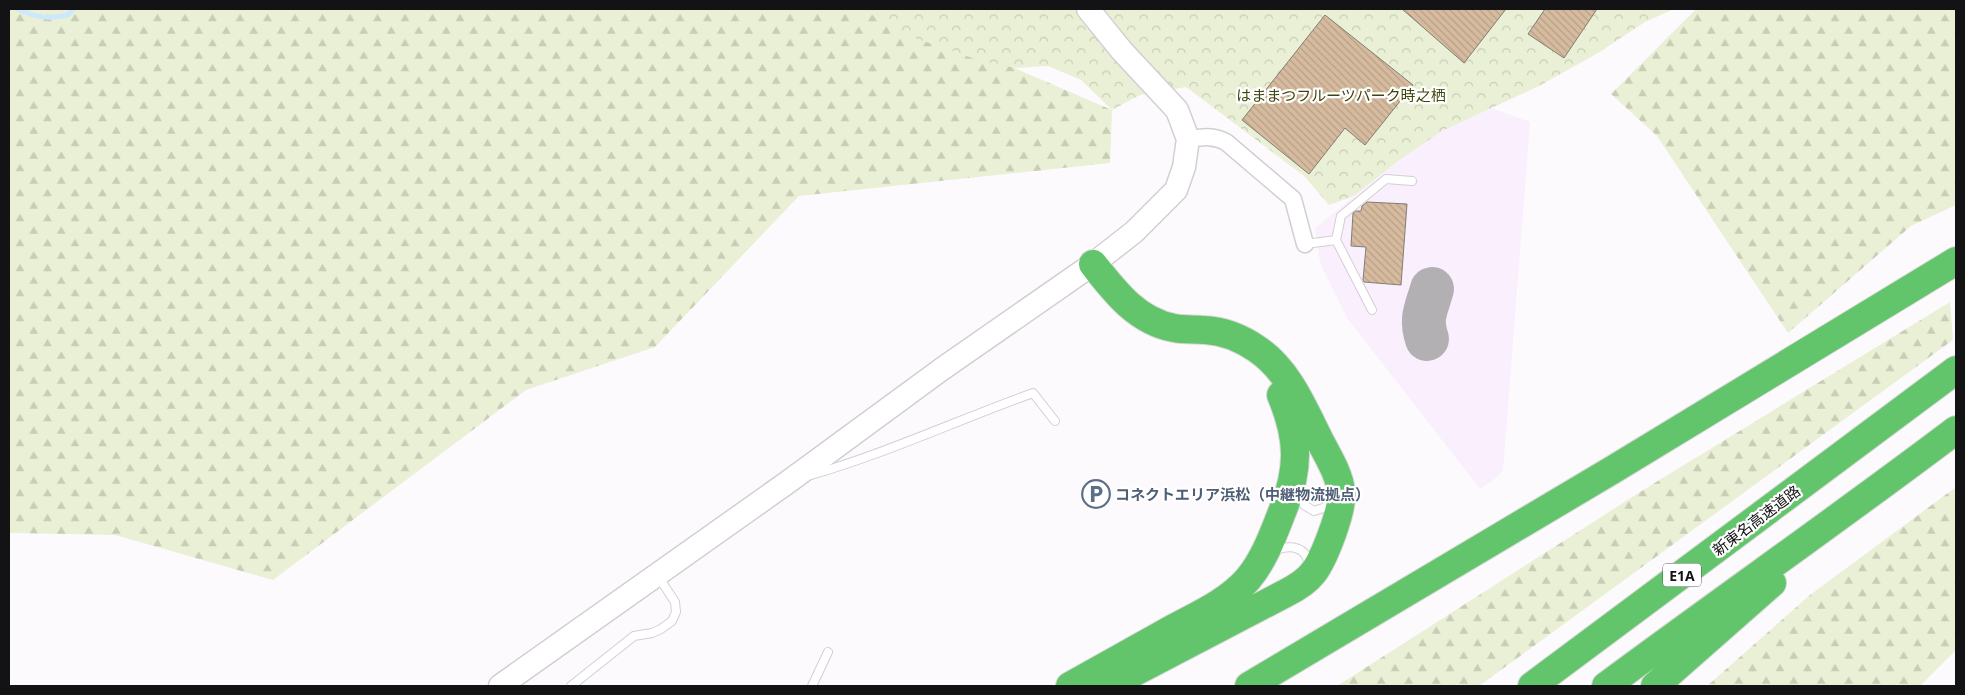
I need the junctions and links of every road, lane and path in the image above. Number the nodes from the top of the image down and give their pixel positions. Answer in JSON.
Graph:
{"nodes":[{"id":1,"x":1088,"y":9,"type":"edge"},
{"id":2,"x":1188,"y":139,"type":"junction"},
{"id":3,"x":1412,"y":181,"type":"dead end"},
{"id":4,"x":1336,"y":240,"type":"junction"},
{"id":5,"x":1305,"y":244,"type":"joint"},
{"id":6,"x":1956,"y":261,"type":"edge"},
{"id":7,"x":1085,"y":270,"type":"junction"},
{"id":8,"x":1372,"y":310,"type":"dead end"},
{"id":9,"x":1956,"y":370,"type":"edge"},
{"id":10,"x":1055,"y":420,"type":"dead end"},
{"id":11,"x":1956,"y":430,"type":"edge"},
{"id":12,"x":1293,"y":480,"type":"junction"},
{"id":13,"x":1339,"y":481,"type":"junction"},
{"id":14,"x":788,"y":482,"type":"junction"},
{"id":15,"x":1868,"y":496,"type":"junction"},
{"id":16,"x":1262,"y":559,"type":"junction"},
{"id":17,"x":656,"y":574,"type":"junction"},
{"id":18,"x":1306,"y":580,"type":"junction"},
{"id":19,"x":828,"y":652,"type":"dead end"},
{"id":20,"x":500,"y":686,"type":"edge"},
{"id":21,"x":571,"y":686,"type":"edge"},
{"id":22,"x":812,"y":686,"type":"edge"},
{"id":23,"x":1070,"y":686,"type":"edge"},
{"id":24,"x":1108,"y":686,"type":"edge"},
{"id":25,"x":1249,"y":686,"type":"edge"},
{"id":26,"x":1532,"y":686,"type":"edge"},
{"id":27,"x":1606,"y":686,"type":"edge"},
{"id":28,"x":1655,"y":686,"type":"edge"}],
"edges":[{"from":1,"to":2,"type":"street"},
{"from":2,"to":5,"type":"street"},
{"from":2,"to":7,"type":"street"},
{"from":3,"to":4,"type":"lane"},
{"from":4,"to":5,"type":"lane"},
{"from":4,"to":8,"type":"lane"},
{"from":6,"to":25,"type":"highway"},
{"from":7,"to":12,"type":"highway"},
{"from":7,"to":13,"type":"highway"},
{"from":7,"to":14,"type":"street"},
{"from":9,"to":26,"type":"highway","name":"新東名高速道路","number":"E1A"},
{"from":10,"to":14,"type":"lane"},
{"from":11,"to":15,"type":"highway"},
{"from":12,"to":13,"type":"lane"},
{"from":12,"to":16,"type":"highway"},
{"from":13,"to":18,"type":"highway"},
{"from":14,"to":17,"type":"street"},
{"from":15,"to":27,"type":"highway"},
{"from":15,"to":28,"type":"highway"},
{"from":16,"to":18,"type":"lane"},
{"from":16,"to":23,"type":"highway"},
{"from":17,"to":20,"type":"street"},
{"from":17,"to":21,"type":"lane"},
{"from":18,"to":24,"type":"highway"},
{"from":19,"to":22,"type":"lane"}]}
